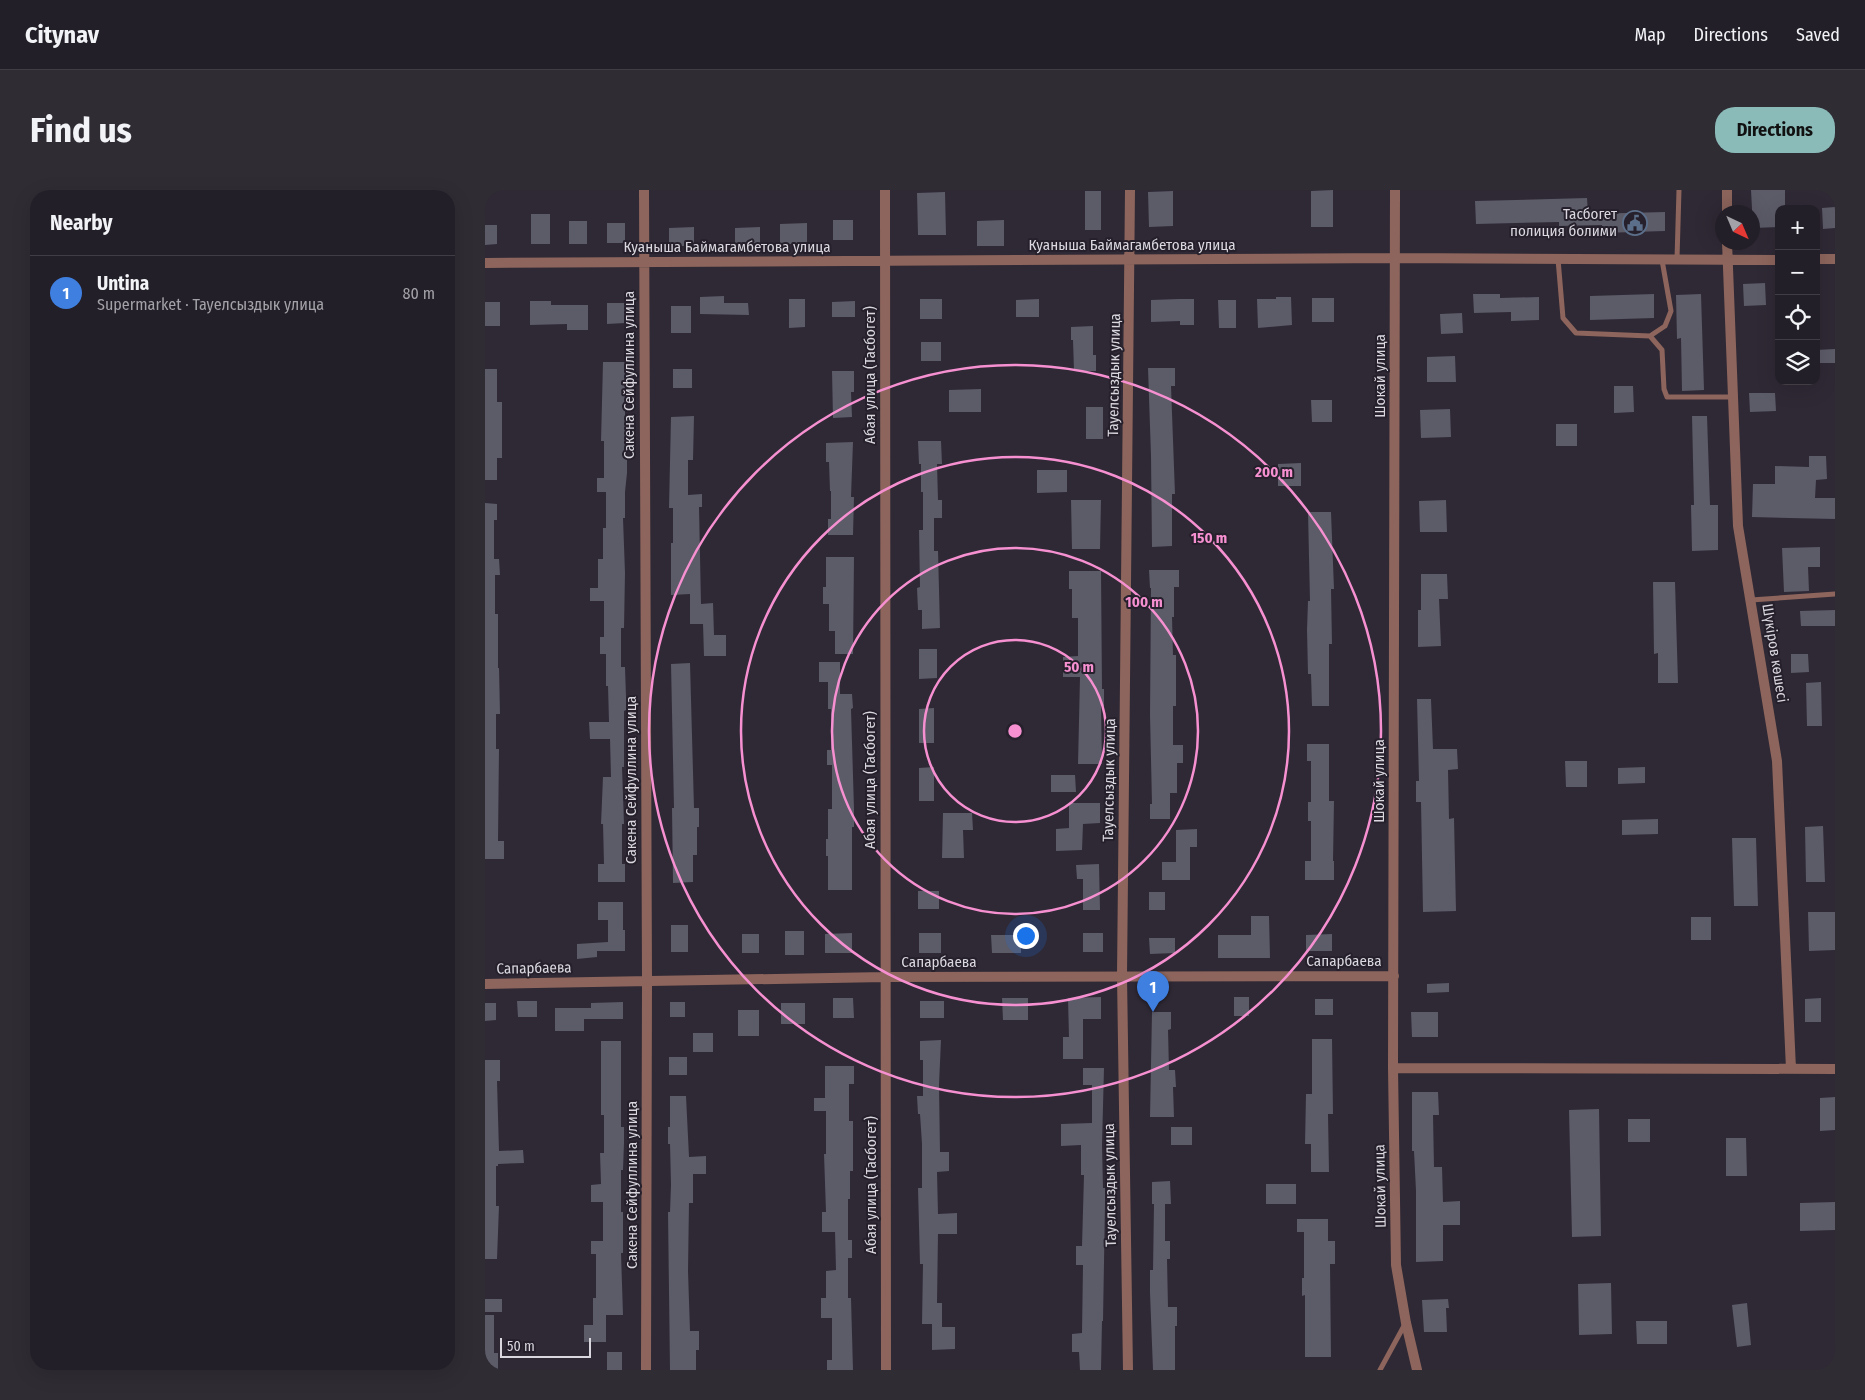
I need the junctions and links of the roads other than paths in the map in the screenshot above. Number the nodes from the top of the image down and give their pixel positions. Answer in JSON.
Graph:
{"nodes":[{"id":1,"x":644,"y":190,"type":"edge"},
{"id":2,"x":885,"y":190,"type":"edge"},
{"id":3,"x":1130,"y":190,"type":"edge"},
{"id":4,"x":1395,"y":190,"type":"edge"},
{"id":5,"x":1679,"y":190,"type":"edge"},
{"id":6,"x":1727,"y":190,"type":"edge"},
{"id":7,"x":1727,"y":205,"type":"edge"},
{"id":8,"x":1727,"y":250,"type":"edge"},
{"id":9,"x":1395,"y":258,"type":"junction"},
{"id":10,"x":1558,"y":259,"type":"junction"},
{"id":11,"x":1820,"y":259,"type":"edge"},
{"id":12,"x":1835,"y":259,"type":"edge"},
{"id":13,"x":1130,"y":260,"type":"junction"},
{"id":14,"x":1662,"y":260,"type":"junction"},
{"id":15,"x":1677,"y":260,"type":"junction"},
{"id":16,"x":1727,"y":260,"type":"junction"},
{"id":17,"x":1775,"y":260,"type":"edge"},
{"id":18,"x":885,"y":261,"type":"junction"},
{"id":19,"x":643,"y":262,"type":"junction"},
{"id":20,"x":485,"y":263,"type":"edge"},
{"id":21,"x":1650,"y":336,"type":"junction"},
{"id":22,"x":1733,"y":397,"type":"junction"},
{"id":23,"x":1835,"y":594,"type":"edge"},
{"id":24,"x":1751,"y":600,"type":"junction"},
{"id":25,"x":1122,"y":976,"type":"junction"},
{"id":26,"x":1394,"y":976,"type":"junction"},
{"id":27,"x":885,"y":978,"type":"junction"},
{"id":28,"x":647,"y":981,"type":"junction"},
{"id":29,"x":485,"y":984,"type":"edge"},
{"id":30,"x":1393,"y":1068,"type":"junction"},
{"id":31,"x":1791,"y":1069,"type":"junction"},
{"id":32,"x":1835,"y":1069,"type":"edge"},
{"id":33,"x":1406,"y":1323,"type":"junction"},
{"id":34,"x":646,"y":1370,"type":"edge"},
{"id":35,"x":886,"y":1370,"type":"edge"},
{"id":36,"x":1128,"y":1370,"type":"edge"},
{"id":37,"x":1380,"y":1370,"type":"edge"},
{"id":38,"x":1417,"y":1370,"type":"edge"}],
"edges":[{"from":1,"to":19,"type":"street","name":"Сакена Сейфуллина улица"},
{"from":2,"to":18,"type":"street","name":"Абая улица (Тасбогет)"},
{"from":3,"to":13,"type":"street","name":"Тауелсыздык улица"},
{"from":4,"to":9,"type":"street","name":"Шокай улица"},
{"from":5,"to":15,"type":"lane"},
{"from":6,"to":7,"type":"street"},
{"from":8,"to":16,"type":"street","name":"Шүкіров көшесі"},
{"from":9,"to":10,"type":"street","name":"Куаныша Баймагамбетова улица"},
{"from":9,"to":13,"type":"street","name":"Куаныша Баймагамбетова улица"},
{"from":9,"to":26,"type":"street","name":"Шокай улица"},
{"from":10,"to":14,"type":"street","name":"Куаныша Баймагамбетова улица"},
{"from":10,"to":21,"type":"lane"},
{"from":11,"to":12,"type":"street"},
{"from":13,"to":18,"type":"street","name":"Куаныша Баймагамбетова улица"},
{"from":13,"to":25,"type":"street","name":"Тауелсыздык улица"},
{"from":14,"to":15,"type":"street","name":"Куаныша Баймагамбетова улица"},
{"from":14,"to":21,"type":"lane"},
{"from":15,"to":16,"type":"street","name":"Куаныша Баймагамбетова улица"},
{"from":16,"to":17,"type":"street","name":"Куаныша Баймагамбетова улица"},
{"from":16,"to":22,"type":"street","name":"Шүкіров көшесі"},
{"from":18,"to":19,"type":"street","name":"Куаныша Баймагамбетова улица"},
{"from":18,"to":27,"type":"street","name":"Абая улица (Тасбогет)"},
{"from":19,"to":20,"type":"street","name":"Куаныша Баймагамбетова улица"},
{"from":19,"to":28,"type":"street","name":"Сакена Сейфуллина улица"},
{"from":21,"to":22,"type":"lane"},
{"from":22,"to":24,"type":"street","name":"Шүкіров көшесі"},
{"from":23,"to":24,"type":"lane"},
{"from":24,"to":31,"type":"street","name":"Шүкіров көшесі"},
{"from":25,"to":26,"type":"street","name":"Сапарбаева"},
{"from":25,"to":27,"type":"street","name":"Сапарбаева"},
{"from":25,"to":36,"type":"street","name":"Тауелсыздык улица"},
{"from":26,"to":30,"type":"street","name":"Шокай улица"},
{"from":27,"to":28,"type":"street","name":"Сапарбаева"},
{"from":27,"to":35,"type":"street","name":"Абая улица (Тасбогет)"},
{"from":28,"to":29,"type":"street","name":"Сапарбаева"},
{"from":28,"to":34,"type":"street","name":"Сакена Сейфуллина улица"},
{"from":30,"to":31,"type":"street"},
{"from":30,"to":33,"type":"street","name":"Шокай улица"},
{"from":31,"to":32,"type":"street"},
{"from":33,"to":37,"type":"lane"},
{"from":33,"to":38,"type":"street","name":"Шокай улица"}]}
